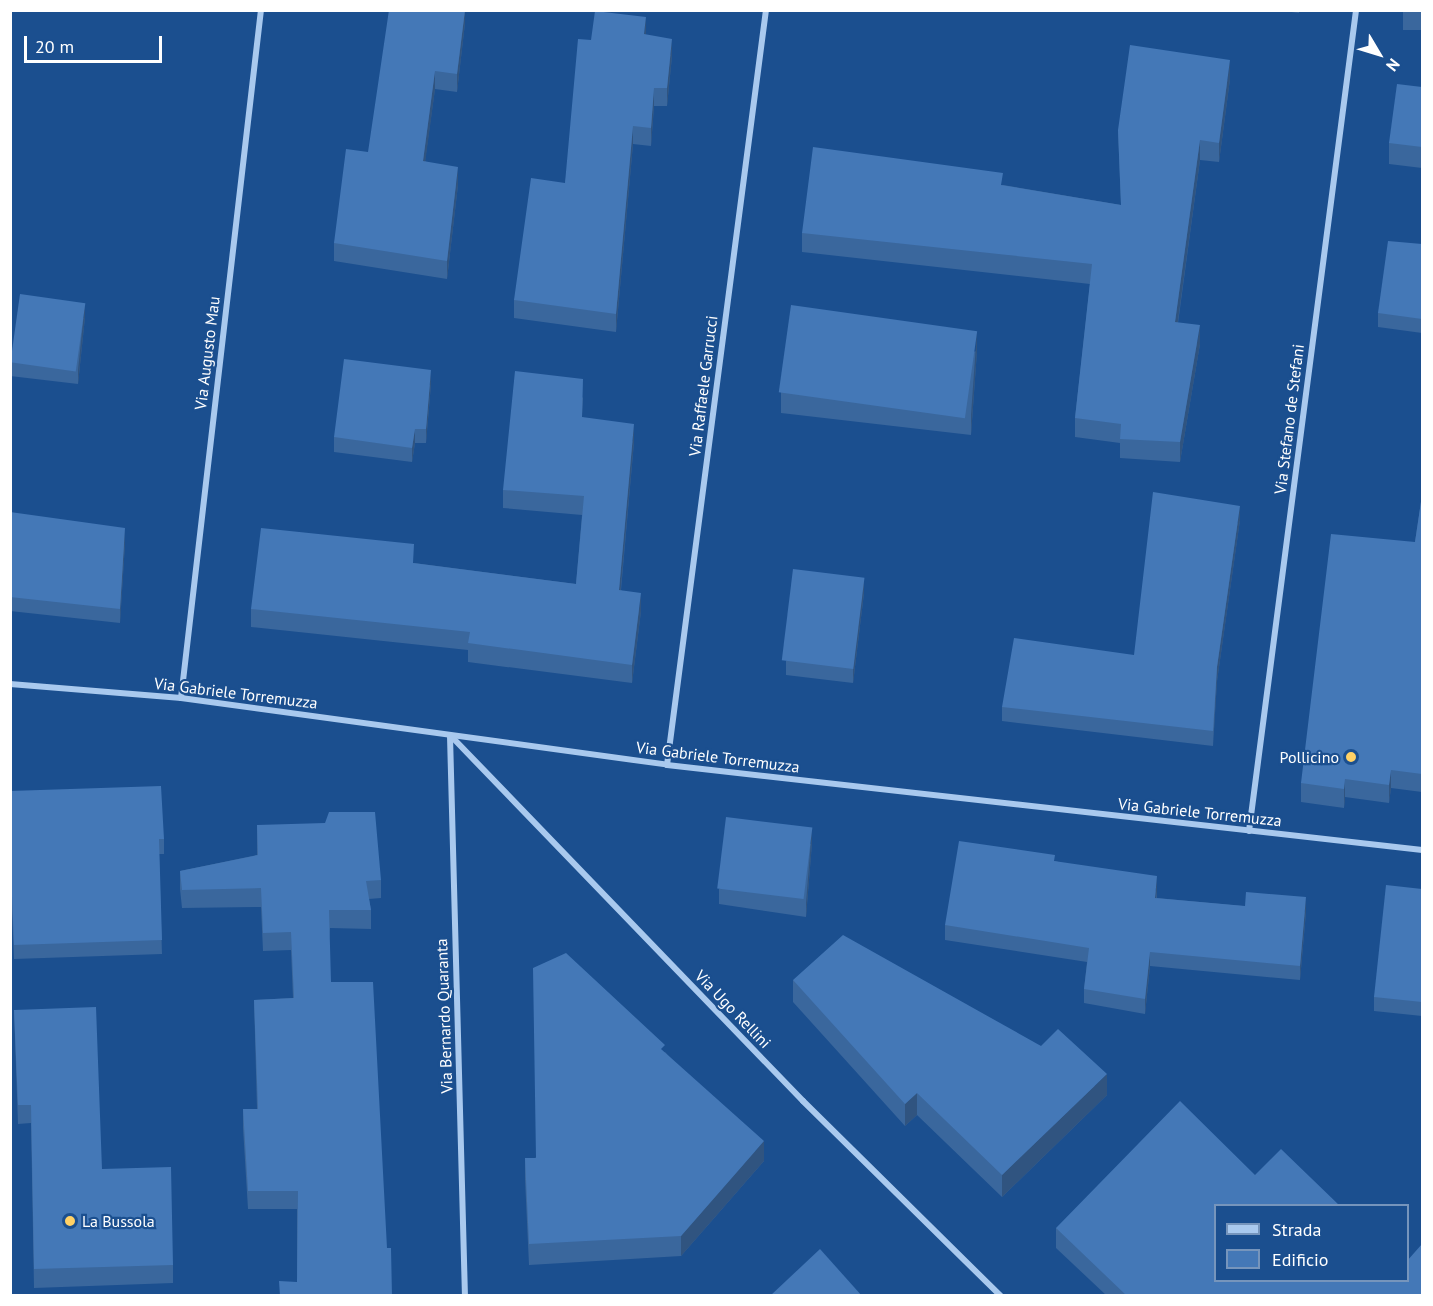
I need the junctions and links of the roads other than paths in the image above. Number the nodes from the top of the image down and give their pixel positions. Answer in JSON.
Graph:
{"nodes":[{"id":1,"x":261,"y":10,"type":"edge"},
{"id":2,"x":766,"y":10,"type":"edge"},
{"id":3,"x":1356,"y":10,"type":"edge"},
{"id":4,"x":10,"y":684,"type":"edge"},
{"id":5,"x":181,"y":698,"type":"junction"},
{"id":6,"x":450,"y":736,"type":"junction"},
{"id":7,"x":667,"y":765,"type":"junction"},
{"id":8,"x":1249,"y":831,"type":"junction"},
{"id":9,"x":1422,"y":850,"type":"edge"},
{"id":10,"x":465,"y":1296,"type":"edge"},
{"id":11,"x":1001,"y":1296,"type":"edge"}],
"edges":[{"from":1,"to":5,"type":"street","name":"Via Augusto Mau"},
{"from":2,"to":7,"type":"street","name":"Via Raffaele Garrucci"},
{"from":3,"to":8,"type":"street","name":"Via Stefano de Stefani"},
{"from":4,"to":5,"type":"street","name":"Via Gabriele Torremuzza"},
{"from":5,"to":6,"type":"street","name":"Via Gabriele Torremuzza"},
{"from":6,"to":7,"type":"street","name":"Via Gabriele Torremuzza"},
{"from":6,"to":10,"type":"street","name":"Via Bernardo Quaranta"},
{"from":6,"to":11,"type":"street","name":"Via Ugo Rellini"},
{"from":7,"to":8,"type":"street","name":"Via Gabriele Torremuzza"},
{"from":8,"to":9,"type":"street","name":"Via Gabriele Torremuzza"}]}
